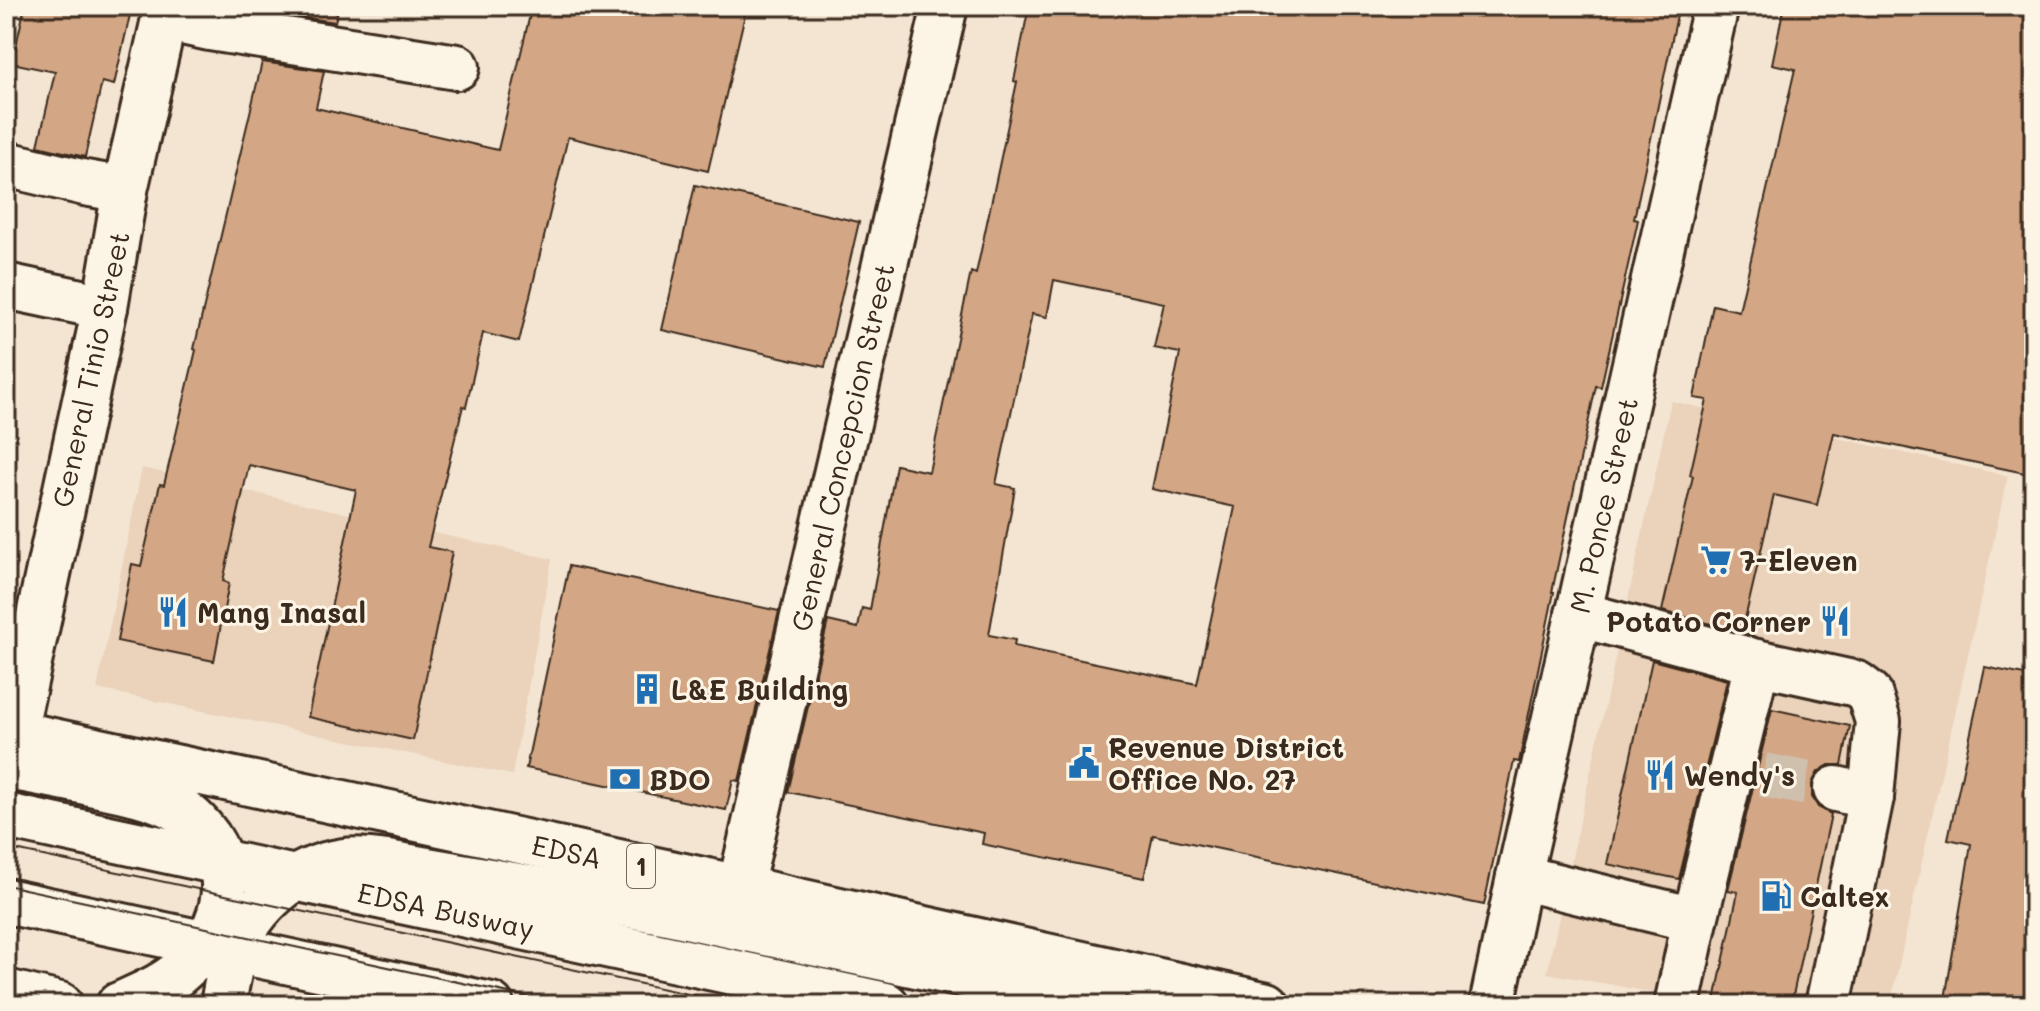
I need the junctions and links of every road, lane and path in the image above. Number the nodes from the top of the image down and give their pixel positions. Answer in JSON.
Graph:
{"nodes":[{"id":1,"x":945,"y":6,"type":"edge"},
{"id":2,"x":1716,"y":6,"type":"edge"},
{"id":3,"x":166,"y":12,"type":"edge"},
{"id":4,"x":457,"y":67,"type":"dead end"},
{"id":5,"x":6,"y":164,"type":"edge"},
{"id":6,"x":125,"y":190,"type":"junction"},
{"id":7,"x":6,"y":286,"type":"edge"},
{"id":8,"x":105,"y":307,"type":"junction"},
{"id":9,"x":1578,"y":614,"type":"junction"},
{"id":10,"x":1756,"y":662,"type":"junction"},
{"id":11,"x":9,"y":743,"type":"edge"},
{"id":12,"x":6,"y":816,"type":"edge"},
{"id":13,"x":222,"y":862,"type":"junction"},
{"id":14,"x":1519,"y":877,"type":"junction"},
{"id":15,"x":296,"y":878,"type":"junction"},
{"id":16,"x":740,"y":888,"type":"junction"},
{"id":17,"x":6,"y":901,"type":"edge"},
{"id":18,"x":1695,"y":920,"type":"junction"},
{"id":19,"x":221,"y":947,"type":"junction"},
{"id":20,"x":6,"y":992,"type":"edge"},
{"id":21,"x":1683,"y":1004,"type":"edge"},
{"id":22,"x":60,"y":1005,"type":"edge"},
{"id":23,"x":119,"y":1005,"type":"edge"},
{"id":24,"x":223,"y":1005,"type":"edge"},
{"id":25,"x":491,"y":1005,"type":"edge"},
{"id":26,"x":886,"y":1005,"type":"edge"},
{"id":27,"x":1104,"y":1005,"type":"edge"},
{"id":28,"x":1267,"y":1005,"type":"edge"},
{"id":29,"x":1492,"y":1005,"type":"edge"},
{"id":30,"x":1828,"y":1005,"type":"edge"}],
"edges":[{"from":1,"to":16,"type":"main road","name":"General Concepcion Street"},
{"from":2,"to":9,"type":"main road","name":"M. Ponce Street"},
{"from":3,"to":4,"type":"main road"},
{"from":3,"to":6,"type":"main road","name":"General Tinio Street"},
{"from":5,"to":6,"type":"main road"},
{"from":6,"to":8,"type":"main road","name":"General Tinio Street"},
{"from":7,"to":8,"type":"main road"},
{"from":8,"to":11,"type":"main road","name":"General Tinio Street"},
{"from":9,"to":10,"type":"main road"},
{"from":9,"to":14,"type":"main road","name":"M. Ponce Street"},
{"from":10,"to":18,"type":"main road"},
{"from":10,"to":30,"type":"main road"},
{"from":11,"to":13,"type":"main road"},
{"from":11,"to":16,"type":"main road","name":"EDSA","number":"1"},
{"from":12,"to":13,"type":"main road","name":"EDSA Busway"},
{"from":13,"to":15,"type":"main road","name":"EDSA Busway"},
{"from":13,"to":19,"type":"main road"},
{"from":14,"to":18,"type":"main road"},
{"from":14,"to":29,"type":"main road","name":"M. Ponce Street"},
{"from":15,"to":19,"type":"main road"},
{"from":15,"to":26,"type":"main road","name":"EDSA Busway"},
{"from":15,"to":27,"type":"main road"},
{"from":16,"to":28,"type":"main road","name":"EDSA","number":"1"},
{"from":17,"to":19,"type":"main road"},
{"from":18,"to":21,"type":"main road"},
{"from":19,"to":23,"type":"main road"},
{"from":19,"to":24,"type":"main road"},
{"from":19,"to":25,"type":"main road"},
{"from":20,"to":22,"type":"main road"}]}
